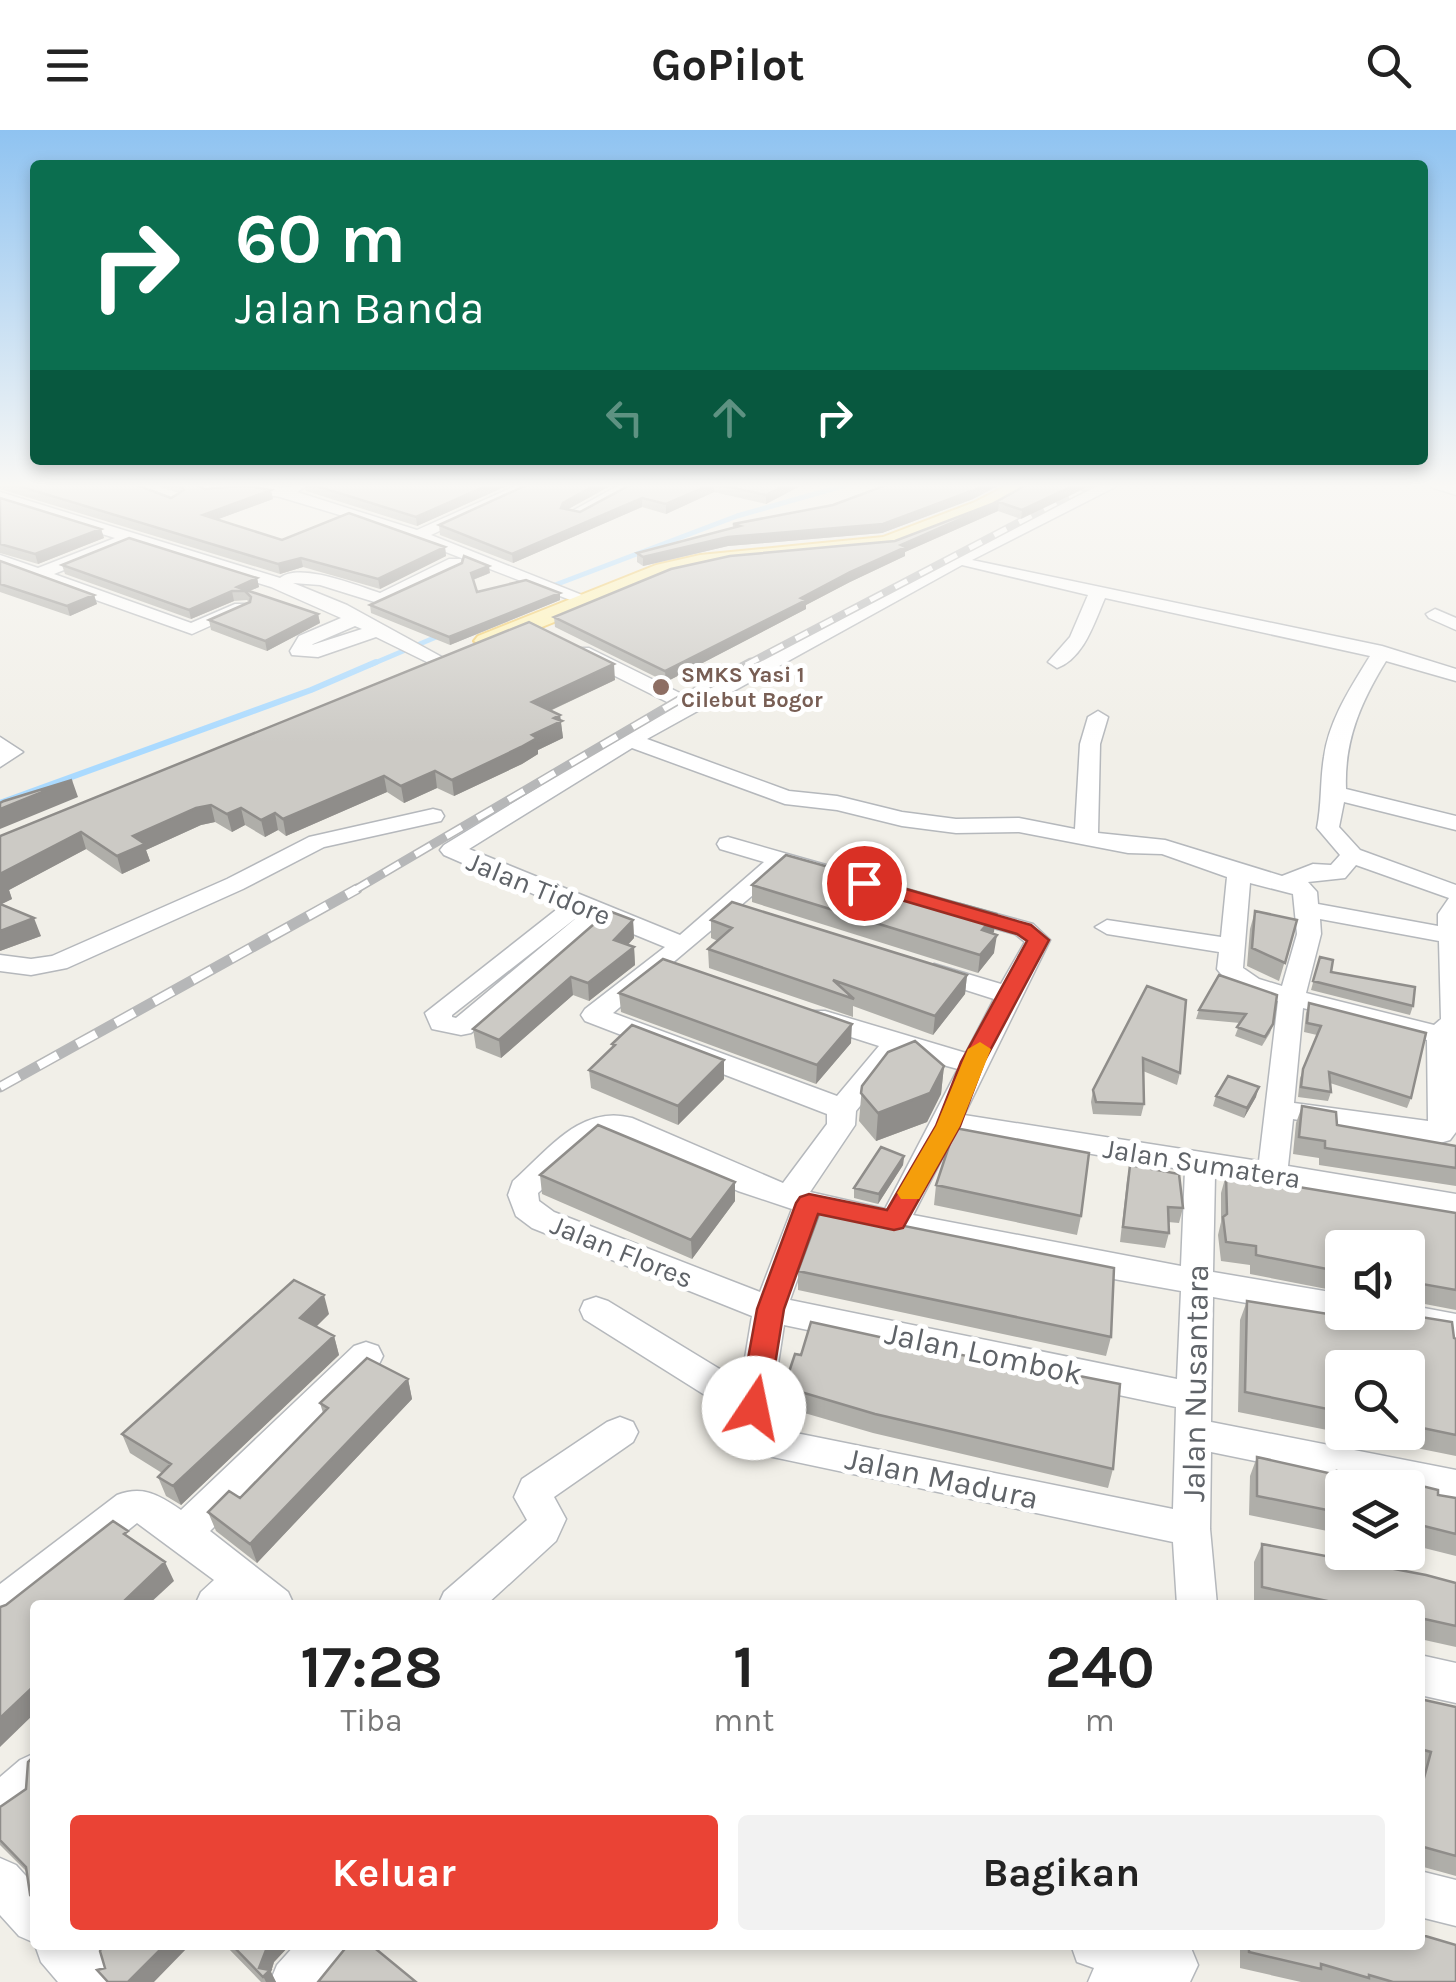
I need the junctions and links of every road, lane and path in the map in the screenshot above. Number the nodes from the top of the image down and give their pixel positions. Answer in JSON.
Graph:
{"nodes":[{"id":1,"x":203,"y":570,"type":"edge"},
{"id":2,"x":231,"y":570,"type":"edge"},
{"id":3,"x":509,"y":570,"type":"edge"},
{"id":4,"x":663,"y":570,"type":"edge"},
{"id":5,"x":939,"y":570,"type":"edge"},
{"id":6,"x":997,"y":570,"type":"edge"},
{"id":7,"x":32,"y":571,"type":"edge"},
{"id":8,"x":277,"y":583,"type":"junction"},
{"id":9,"x":259,"y":591,"type":"junction"},
{"id":10,"x":1099,"y":591,"type":"junction"},
{"id":11,"x":362,"y":592,"type":"dead end"},
{"id":12,"x":575,"y":598,"type":"junction"},
{"id":13,"x":240,"y":608,"type":"edge"},
{"id":14,"x":1318,"y":613,"type":"dead end"},
{"id":15,"x":1434,"y":614,"type":"dead end"},
{"id":16,"x":353,"y":618,"type":"junction"},
{"id":17,"x":527,"y":624,"type":"junction"},
{"id":18,"x":1456,"y":625,"type":"edge"},
{"id":19,"x":378,"y":630,"type":"junction"},
{"id":20,"x":1296,"y":633,"type":"junction"},
{"id":21,"x":1382,"y":652,"type":"junction"},
{"id":22,"x":437,"y":659,"type":"junction"},
{"id":23,"x":1057,"y":662,"type":"dead end"},
{"id":24,"x":1456,"y":675,"type":"edge"},
{"id":25,"x":403,"y":676,"type":"edge"},
{"id":26,"x":688,"y":705,"type":"junction"},
{"id":27,"x":1098,"y":718,"type":"dead end"},
{"id":28,"x":630,"y":740,"type":"junction"},
{"id":29,"x":0,"y":743,"type":"edge"},
{"id":30,"x":0,"y":761,"type":"edge"},
{"id":31,"x":1335,"y":793,"type":"junction"},
{"id":32,"x":433,"y":816,"type":"dead end"},
{"id":33,"x":1456,"y":824,"type":"edge"},
{"id":34,"x":1086,"y":838,"type":"junction"},
{"id":35,"x":728,"y":844,"type":"dead end"},
{"id":36,"x":1352,"y":855,"type":"junction"},
{"id":37,"x":781,"y":859,"type":"junction"},
{"id":38,"x":1239,"y":873,"type":"junction"},
{"id":39,"x":845,"y":878,"type":"edge"},
{"id":40,"x":1288,"y":882,"type":"junction"},
{"id":41,"x":1456,"y":893,"type":"edge"},
{"id":42,"x":1456,"y":904,"type":"edge"},
{"id":43,"x":938,"y":905,"type":"edge"},
{"id":44,"x":589,"y":908,"type":"junction"},
{"id":45,"x":1308,"y":909,"type":"junction"},
{"id":46,"x":1107,"y":927,"type":"dead end"},
{"id":47,"x":1449,"y":936,"type":"junction"},
{"id":48,"x":1231,"y":946,"type":"junction"},
{"id":49,"x":675,"y":960,"type":"junction"},
{"id":50,"x":0,"y":963,"type":"edge"},
{"id":51,"x":914,"y":966,"type":"edge"},
{"id":52,"x":1008,"y":995,"type":"junction"},
{"id":53,"x":1292,"y":997,"type":"junction"},
{"id":54,"x":793,"y":1010,"type":"edge"},
{"id":55,"x":1450,"y":1019,"type":"edge"},
{"id":56,"x":896,"y":1044,"type":"junction"},
{"id":57,"x":972,"y":1062,"type":"junction"},
{"id":58,"x":842,"y":1108,"type":"junction"},
{"id":59,"x":1282,"y":1108,"type":"junction"},
{"id":60,"x":948,"y":1126,"type":"junction"},
{"id":61,"x":1200,"y":1161,"type":"junction"},
{"id":62,"x":1272,"y":1174,"type":"junction"},
{"id":63,"x":799,"y":1200,"type":"junction"},
{"id":64,"x":1456,"y":1205,"type":"edge"},
{"id":65,"x":894,"y":1221,"type":"junction"},
{"id":66,"x":1197,"y":1283,"type":"junction"},
{"id":67,"x":1325,"y":1305,"type":"edge"},
{"id":68,"x":770,"y":1309,"type":"junction"},
{"id":69,"x":596,"y":1310,"type":"dead end"},
{"id":70,"x":1425,"y":1321,"type":"edge"},
{"id":71,"x":1456,"y":1326,"type":"edge"},
{"id":72,"x":366,"y":1356,"type":"edge"},
{"id":73,"x":1197,"y":1397,"type":"junction"},
{"id":74,"x":754,"y":1408,"type":"junction"},
{"id":75,"x":620,"y":1432,"type":"dead end"},
{"id":76,"x":1196,"y":1434,"type":"junction"},
{"id":77,"x":1456,"y":1486,"type":"edge"},
{"id":78,"x":1191,"y":1529,"type":"junction"},
{"id":79,"x":183,"y":1532,"type":"junction"},
{"id":80,"x":243,"y":1578,"type":"junction"},
{"id":81,"x":220,"y":1600,"type":"edge"},
{"id":82,"x":268,"y":1600,"type":"edge"},
{"id":83,"x":464,"y":1600,"type":"edge"},
{"id":84,"x":1197,"y":1600,"type":"edge"},
{"id":85,"x":0,"y":1608,"type":"edge"},
{"id":86,"x":1425,"y":1677,"type":"edge"},
{"id":87,"x":1456,"y":1683,"type":"edge"},
{"id":88,"x":30,"y":1779,"type":"edge"},
{"id":89,"x":0,"y":1806,"type":"edge"},
{"id":90,"x":0,"y":1881,"type":"edge"},
{"id":91,"x":1425,"y":1895,"type":"edge"},
{"id":92,"x":1456,"y":1903,"type":"edge"},
{"id":93,"x":30,"y":1914,"type":"edge"},
{"id":94,"x":323,"y":1950,"type":"edge"},
{"id":95,"x":1109,"y":1950,"type":"edge"},
{"id":96,"x":1157,"y":1966,"type":"edge"},
{"id":97,"x":294,"y":1982,"type":"edge"}],
"edges":[{"from":1,"to":9,"type":"street"},
{"from":2,"to":8,"type":"street"},
{"from":3,"to":12,"type":"street"},
{"from":4,"to":12,"type":"main road"},
{"from":5,"to":26,"type":"street"},
{"from":6,"to":10,"type":"street"},
{"from":7,"to":13,"type":"street"},
{"from":8,"to":9,"type":"street"},
{"from":8,"to":11,"type":"street"},
{"from":8,"to":16,"type":"street"},
{"from":9,"to":16,"type":"street"},
{"from":10,"to":20,"type":"street"},
{"from":10,"to":23,"type":"street"},
{"from":12,"to":17,"type":"main road"},
{"from":14,"to":20,"type":"street"},
{"from":15,"to":18,"type":"street"},
{"from":16,"to":19,"type":"street"},
{"from":16,"to":19,"type":"street"},
{"from":17,"to":22,"type":"main road"},
{"from":17,"to":26,"type":"street"},
{"from":19,"to":22,"type":"street"},
{"from":20,"to":21,"type":"street"},
{"from":21,"to":24,"type":"street"},
{"from":21,"to":31,"type":"street"},
{"from":22,"to":25,"type":"main road"},
{"from":26,"to":28,"type":"street"},
{"from":27,"to":34,"type":"street"},
{"from":28,"to":34,"type":"street"},
{"from":28,"to":44,"type":"street","name":"Jalan Tidore"},
{"from":29,"to":30,"type":"street"},
{"from":31,"to":33,"type":"street"},
{"from":31,"to":36,"type":"street"},
{"from":32,"to":50,"type":"street"},
{"from":34,"to":38,"type":"street"},
{"from":35,"to":37,"type":"street"},
{"from":36,"to":40,"type":"street"},
{"from":36,"to":41,"type":"street"},
{"from":37,"to":39,"type":"street"},
{"from":37,"to":49,"type":"street"},
{"from":38,"to":40,"type":"street"},
{"from":38,"to":48,"type":"street"},
{"from":40,"to":45,"type":"street"},
{"from":42,"to":47,"type":"street"},
{"from":43,"to":52,"type":"street"},
{"from":44,"to":44,"type":"street"},
{"from":44,"to":49,"type":"street","name":"Jalan Tidore"},
{"from":45,"to":47,"type":"street"},
{"from":45,"to":53,"type":"street"},
{"from":46,"to":48,"type":"street"},
{"from":47,"to":55,"type":"street"},
{"from":48,"to":53,"type":"street"},
{"from":49,"to":58,"type":"street"},
{"from":51,"to":52,"type":"street"},
{"from":52,"to":57,"type":"street"},
{"from":53,"to":55,"type":"street"},
{"from":53,"to":59,"type":"street"},
{"from":54,"to":56,"type":"street"},
{"from":55,"to":59,"type":"street"},
{"from":56,"to":57,"type":"street"},
{"from":56,"to":58,"type":"street"},
{"from":57,"to":60,"type":"street"},
{"from":58,"to":63,"type":"street"},
{"from":59,"to":62,"type":"street"},
{"from":60,"to":61,"type":"street","name":"Jalan Sumatera"},
{"from":60,"to":65,"type":"street"},
{"from":61,"to":62,"type":"street","name":"Jalan Sumatera"},
{"from":61,"to":66,"type":"street","name":"Jalan Nusantara"},
{"from":62,"to":64,"type":"street","name":"Jalan Sumatera"},
{"from":63,"to":65,"type":"street"},
{"from":63,"to":68,"type":"street"},
{"from":63,"to":68,"type":"street","name":"Jalan Flores"},
{"from":65,"to":66,"type":"street"},
{"from":66,"to":67,"type":"street"},
{"from":66,"to":73,"type":"street","name":"Jalan Nusantara"},
{"from":68,"to":73,"type":"street","name":"Jalan Lombok"},
{"from":68,"to":74,"type":"street"},
{"from":69,"to":74,"type":"street"},
{"from":70,"to":71,"type":"street"},
{"from":72,"to":79,"type":"street"},
{"from":73,"to":76,"type":"street","name":"Jalan Nusantara"},
{"from":74,"to":78,"type":"street","name":"Jalan Madura"},
{"from":75,"to":83,"type":"street"},
{"from":76,"to":77,"type":"street"},
{"from":76,"to":78,"type":"street","name":"Jalan Nusantara"},
{"from":78,"to":84,"type":"street","name":"Jalan Nusantara"},
{"from":79,"to":80,"type":"street"},
{"from":79,"to":85,"type":"street"},
{"from":80,"to":81,"type":"street"},
{"from":80,"to":82,"type":"street"},
{"from":86,"to":87,"type":"street"},
{"from":88,"to":89,"type":"street"},
{"from":90,"to":93,"type":"street"},
{"from":91,"to":92,"type":"street"},
{"from":94,"to":97,"type":"street"},
{"from":95,"to":96,"type":"street"}]}
